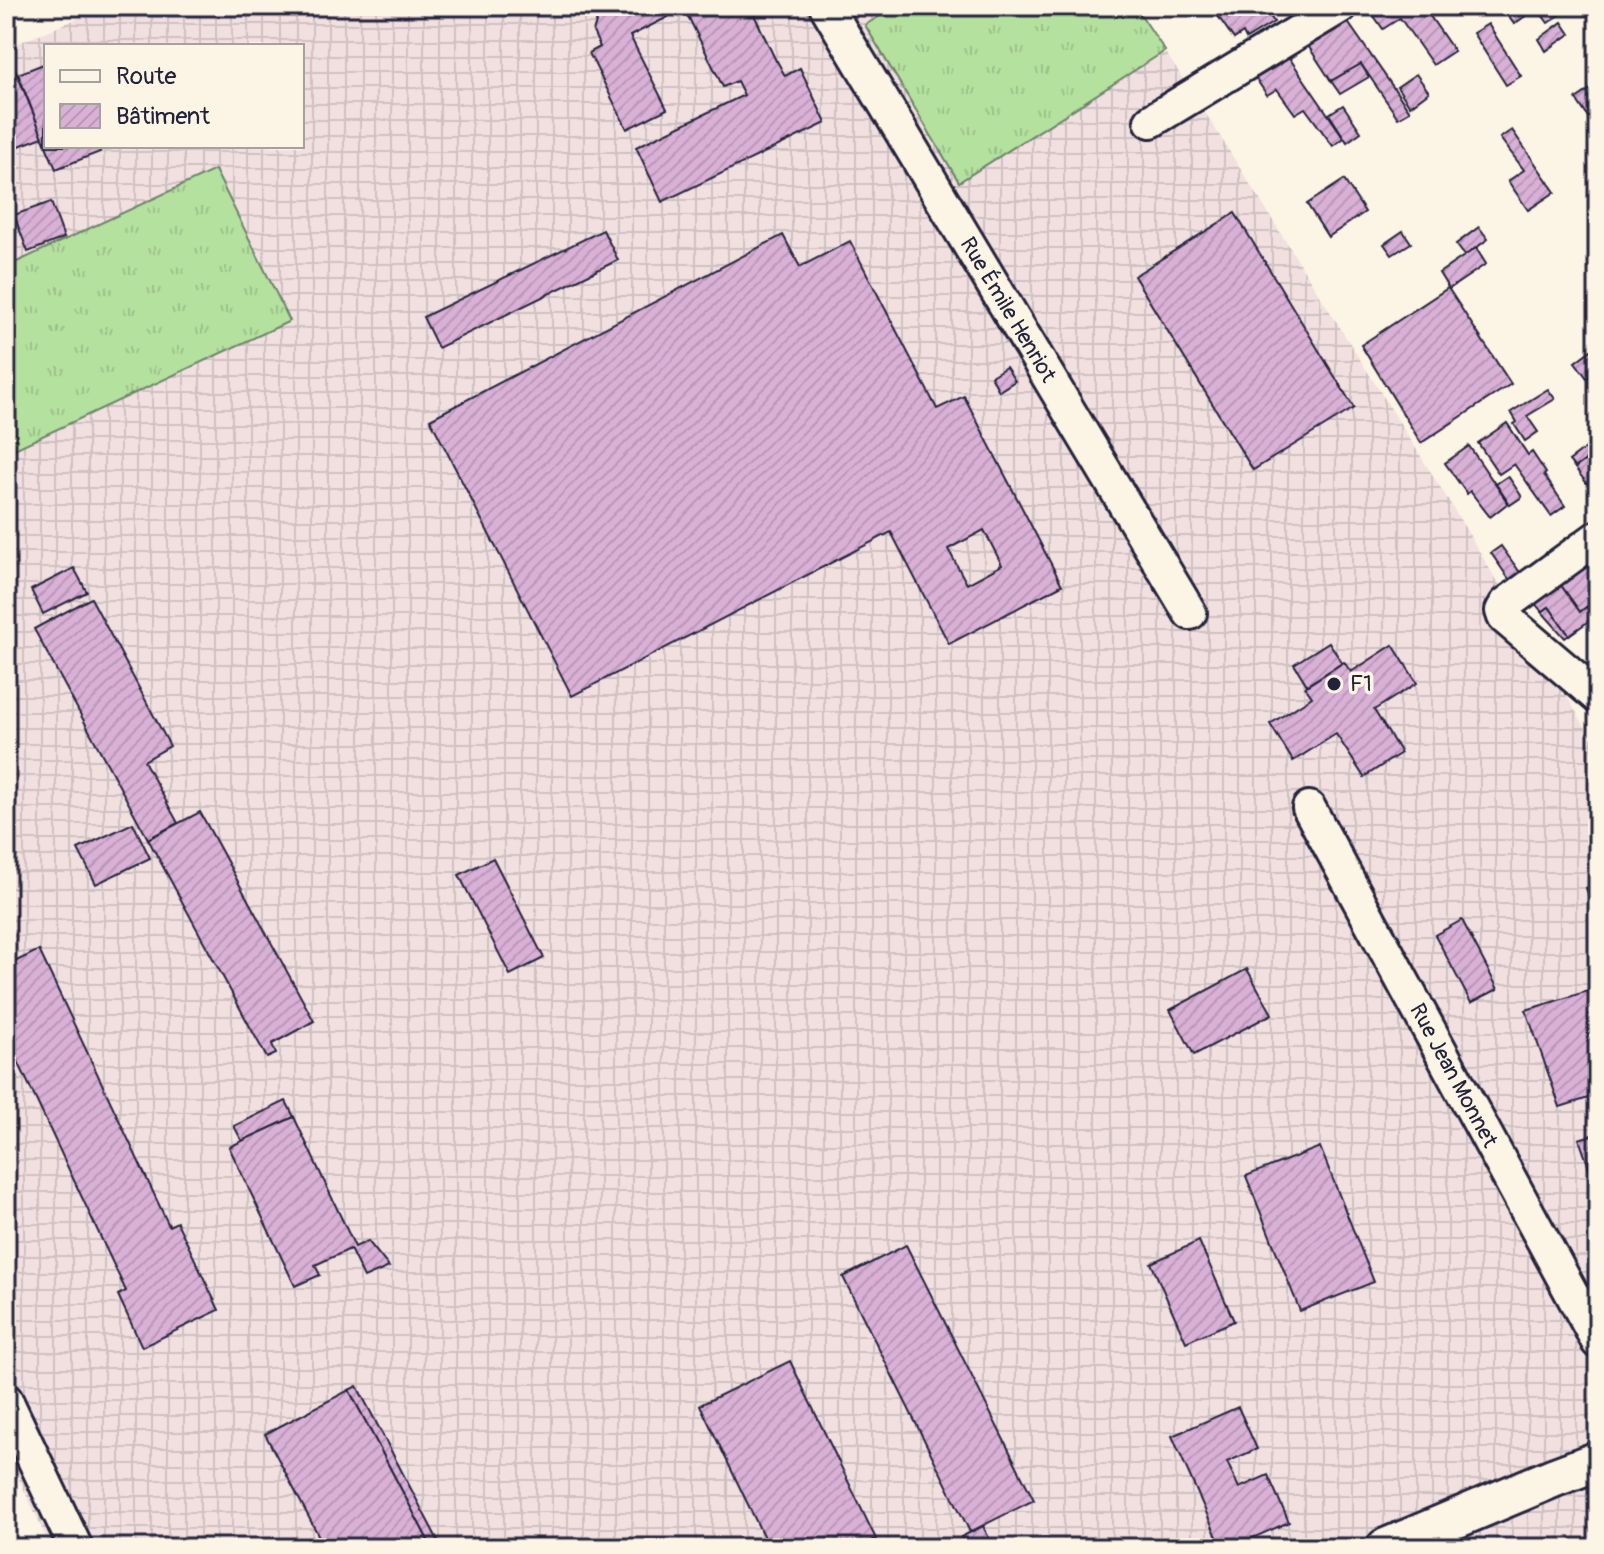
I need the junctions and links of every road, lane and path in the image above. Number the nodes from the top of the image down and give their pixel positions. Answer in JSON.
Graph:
{"nodes":[{"id":1,"x":826,"y":6,"type":"edge"},
{"id":2,"x":1341,"y":6,"type":"edge"},
{"id":3,"x":1151,"y":121,"type":"dead end"},
{"id":4,"x":1598,"y":537,"type":"edge"},
{"id":5,"x":1190,"y":613,"type":"dead end"},
{"id":6,"x":1598,"y":697,"type":"edge"},
{"id":7,"x":1309,"y":808,"type":"dead end"},
{"id":8,"x":1598,"y":1342,"type":"edge"},
{"id":9,"x":6,"y":1400,"type":"edge"},
{"id":10,"x":1598,"y":1461,"type":"edge"},
{"id":11,"x":76,"y":1548,"type":"edge"},
{"id":12,"x":1386,"y":1548,"type":"edge"}],
"edges":[{"from":1,"to":5,"type":"street","name":"Rue Émile Henriot"},
{"from":2,"to":3,"type":"street"},
{"from":4,"to":6,"type":"street"},
{"from":7,"to":8,"type":"street","name":"Rue Jean Monnet"},
{"from":9,"to":11,"type":"street"},
{"from":10,"to":12,"type":"street"}]}
